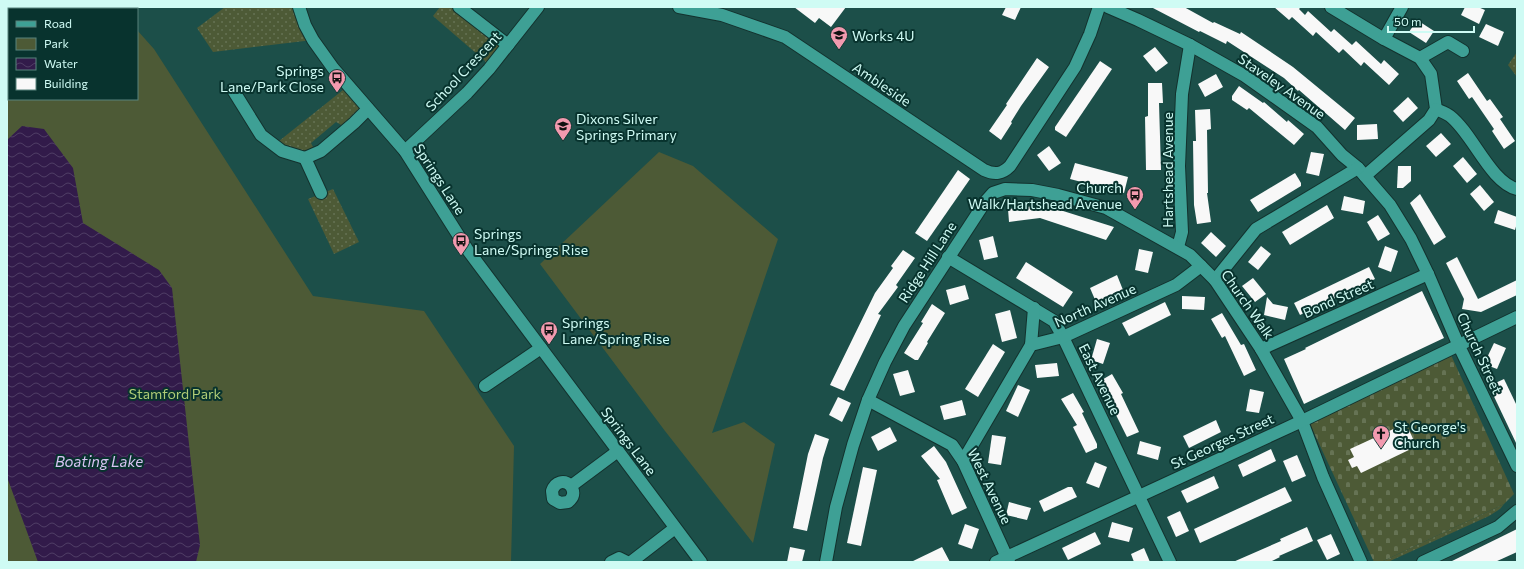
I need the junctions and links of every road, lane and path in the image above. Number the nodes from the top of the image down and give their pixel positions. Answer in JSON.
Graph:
{"nodes":[{"id":1,"x":298,"y":7,"type":"edge"},
{"id":2,"x":459,"y":7,"type":"edge"},
{"id":3,"x":538,"y":7,"type":"edge"},
{"id":4,"x":678,"y":7,"type":"edge"},
{"id":5,"x":1099,"y":7,"type":"edge"},
{"id":6,"x":1108,"y":7,"type":"edge"},
{"id":7,"x":1331,"y":7,"type":"edge"},
{"id":8,"x":1402,"y":7,"type":"edge"},
{"id":9,"x":723,"y":11,"type":"edge"},
{"id":10,"x":1384,"y":39,"type":"junction"},
{"id":11,"x":1190,"y":45,"type":"junction"},
{"id":12,"x":508,"y":46,"type":"junction"},
{"id":13,"x":1463,"y":51,"type":"dead end"},
{"id":14,"x":1420,"y":58,"type":"junction"},
{"id":15,"x":233,"y":90,"type":"dead end"},
{"id":16,"x":368,"y":109,"type":"junction"},
{"id":17,"x":1436,"y":109,"type":"junction"},
{"id":18,"x":405,"y":151,"type":"junction"},
{"id":19,"x":305,"y":158,"type":"junction"},
{"id":20,"x":1362,"y":172,"type":"junction"},
{"id":21,"x":997,"y":174,"type":"junction"},
{"id":22,"x":1517,"y":189,"type":"edge"},
{"id":23,"x":998,"y":191,"type":"junction"},
{"id":24,"x":321,"y":193,"type":"dead end"},
{"id":25,"x":1178,"y":247,"type":"junction"},
{"id":26,"x":948,"y":257,"type":"junction"},
{"id":27,"x":1201,"y":266,"type":"junction"},
{"id":28,"x":1428,"y":274,"type":"junction"},
{"id":29,"x":1215,"y":280,"type":"junction"},
{"id":30,"x":1034,"y":308,"type":"junction"},
{"id":31,"x":1517,"y":317,"type":"edge"},
{"id":32,"x":1063,"y":337,"type":"junction"},
{"id":33,"x":1458,"y":344,"type":"junction"},
{"id":34,"x":1031,"y":345,"type":"junction"},
{"id":35,"x":541,"y":348,"type":"junction"},
{"id":36,"x":1261,"y":349,"type":"junction"},
{"id":37,"x":485,"y":386,"type":"dead end"},
{"id":38,"x":868,"y":400,"type":"junction"},
{"id":39,"x":1302,"y":421,"type":"junction"},
{"id":40,"x":618,"y":451,"type":"junction"},
{"id":41,"x":963,"y":461,"type":"junction"},
{"id":42,"x":1517,"y":466,"type":"edge"},
{"id":43,"x":571,"y":486,"type":"dead end"},
{"id":44,"x":1140,"y":496,"type":"junction"},
{"id":45,"x":1517,"y":511,"type":"edge"},
{"id":46,"x":675,"y":528,"type":"junction"},
{"id":47,"x":1004,"y":560,"type":"edge"},
{"id":48,"x":611,"y":562,"type":"edge"},
{"id":49,"x":627,"y":562,"type":"edge"},
{"id":50,"x":631,"y":562,"type":"edge"},
{"id":51,"x":701,"y":562,"type":"edge"},
{"id":52,"x":826,"y":562,"type":"edge"},
{"id":53,"x":1170,"y":562,"type":"edge"},
{"id":54,"x":1361,"y":562,"type":"edge"},
{"id":55,"x":1423,"y":562,"type":"edge"}],
"edges":[{"from":1,"to":16,"type":"street","name":"Springs Lane"},
{"from":2,"to":12,"type":"street"},
{"from":3,"to":12,"type":"street","name":"School Crescent"},
{"from":4,"to":9,"type":"street","name":"Ambleside"},
{"from":5,"to":21,"type":"street"},
{"from":6,"to":11,"type":"street","name":"Staveley Avenue"},
{"from":7,"to":10,"type":"street"},
{"from":8,"to":10,"type":"street"},
{"from":9,"to":21,"type":"street","name":"Ambleside"},
{"from":10,"to":14,"type":"street"},
{"from":11,"to":20,"type":"street","name":"Staveley Avenue"},
{"from":11,"to":25,"type":"street","name":"Hartshead Avenue"},
{"from":12,"to":18,"type":"street","name":"School Crescent"},
{"from":13,"to":14,"type":"street"},
{"from":14,"to":17,"type":"street"},
{"from":15,"to":19,"type":"street"},
{"from":16,"to":18,"type":"street","name":"Springs Lane"},
{"from":16,"to":19,"type":"street"},
{"from":17,"to":20,"type":"street"},
{"from":17,"to":22,"type":"street"},
{"from":18,"to":35,"type":"street","name":"Springs Lane"},
{"from":19,"to":24,"type":"street"},
{"from":20,"to":28,"type":"street","name":"Staveley Avenue"},
{"from":20,"to":29,"type":"street"},
{"from":21,"to":23,"type":"street"},
{"from":23,"to":25,"type":"street","name":"Church Walk"},
{"from":23,"to":26,"type":"street","name":"Ridge Hill Lane"},
{"from":25,"to":27,"type":"street","name":"Church Walk"},
{"from":26,"to":30,"type":"street","name":"East Avenue"},
{"from":26,"to":38,"type":"street","name":"Ridge Hill Lane"},
{"from":27,"to":29,"type":"street","name":"Church Walk"},
{"from":27,"to":32,"type":"street","name":"North Avenue"},
{"from":28,"to":33,"type":"street","name":"Church Street"},
{"from":28,"to":36,"type":"street","name":"Bond Street"},
{"from":29,"to":36,"type":"street","name":"Church Walk"},
{"from":30,"to":32,"type":"street","name":"East Avenue"},
{"from":30,"to":34,"type":"street"},
{"from":31,"to":33,"type":"street","name":"St Georges Street"},
{"from":32,"to":34,"type":"street","name":"North Avenue"},
{"from":32,"to":44,"type":"street","name":"East Avenue"},
{"from":33,"to":39,"type":"street","name":"St Georges Street"},
{"from":33,"to":42,"type":"street","name":"Church Street"},
{"from":34,"to":41,"type":"street"},
{"from":35,"to":37,"type":"street"},
{"from":35,"to":40,"type":"street","name":"Springs Lane"},
{"from":36,"to":39,"type":"street","name":"Church Walk"},
{"from":38,"to":41,"type":"street","name":"West Avenue"},
{"from":38,"to":52,"type":"street","name":"Ridge Hill Lane"},
{"from":39,"to":44,"type":"street","name":"St Georges Street"},
{"from":39,"to":54,"type":"street","name":"Church Walk"},
{"from":40,"to":43,"type":"street"},
{"from":40,"to":46,"type":"street","name":"Springs Lane"},
{"from":41,"to":47,"type":"street","name":"West Avenue"},
{"from":44,"to":47,"type":"street","name":"St Georges Street"},
{"from":44,"to":53,"type":"street","name":"East Avenue"},
{"from":45,"to":55,"type":"street"},
{"from":46,"to":50,"type":"street"},
{"from":46,"to":51,"type":"street","name":"Springs Lane"},
{"from":48,"to":49,"type":"street"}]}
